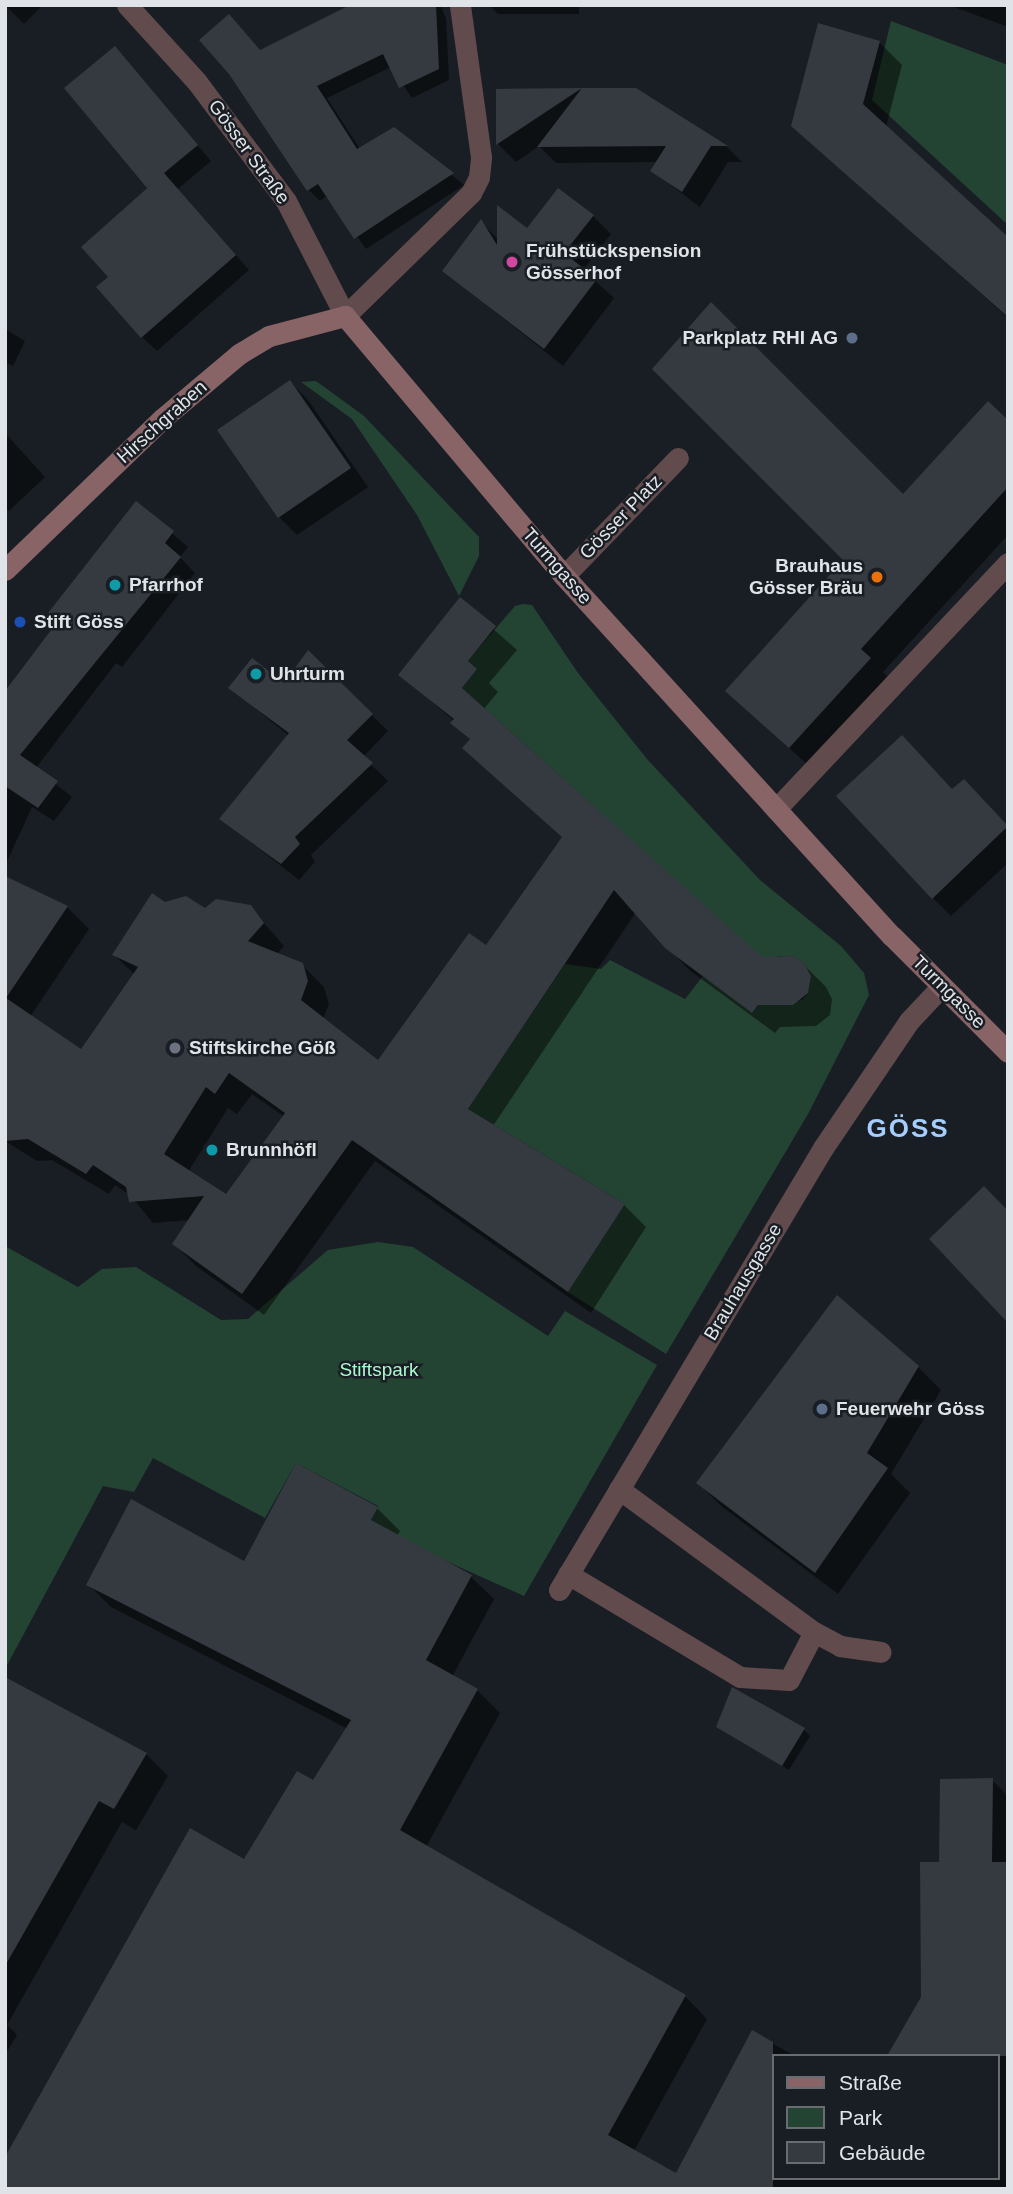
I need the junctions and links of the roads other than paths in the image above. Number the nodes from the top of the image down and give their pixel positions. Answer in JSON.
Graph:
{"nodes":[{"id":1,"x":127,"y":5,"type":"edge"},
{"id":2,"x":460,"y":5,"type":"edge"},
{"id":3,"x":345,"y":316,"type":"junction"},
{"id":4,"x":678,"y":458,"type":"dead end"},
{"id":5,"x":1008,"y":563,"type":"edge"},
{"id":6,"x":5,"y":570,"type":"edge"},
{"id":7,"x":564,"y":576,"type":"junction"},
{"id":8,"x":776,"y":809,"type":"junction"},
{"id":9,"x":942,"y":986,"type":"junction"},
{"id":10,"x":1008,"y":1052,"type":"edge"},
{"id":11,"x":619,"y":1489,"type":"junction"},
{"id":12,"x":814,"y":1632,"type":"junction"},
{"id":13,"x":881,"y":1653,"type":"dead end"}],
"edges":[{"from":1,"to":3,"type":"street","name":"Gösser Straße"},
{"from":2,"to":3,"type":"street"},
{"from":3,"to":6,"type":"main road","name":"Hirschgraben"},
{"from":3,"to":7,"type":"main road","name":"Turmgasse"},
{"from":4,"to":7,"type":"street","name":"Gösser Platz"},
{"from":5,"to":8,"type":"street"},
{"from":7,"to":8,"type":"main road","name":"Turmgasse"},
{"from":8,"to":9,"type":"main road","name":"Turmgasse"},
{"from":9,"to":10,"type":"main road","name":"Turmgasse"},
{"from":9,"to":11,"type":"street","name":"Brauhausgasse"},
{"from":11,"to":12,"type":"street"},
{"from":11,"to":12,"type":"street","name":"Brauhausgasse"},
{"from":12,"to":13,"type":"street"}]}
